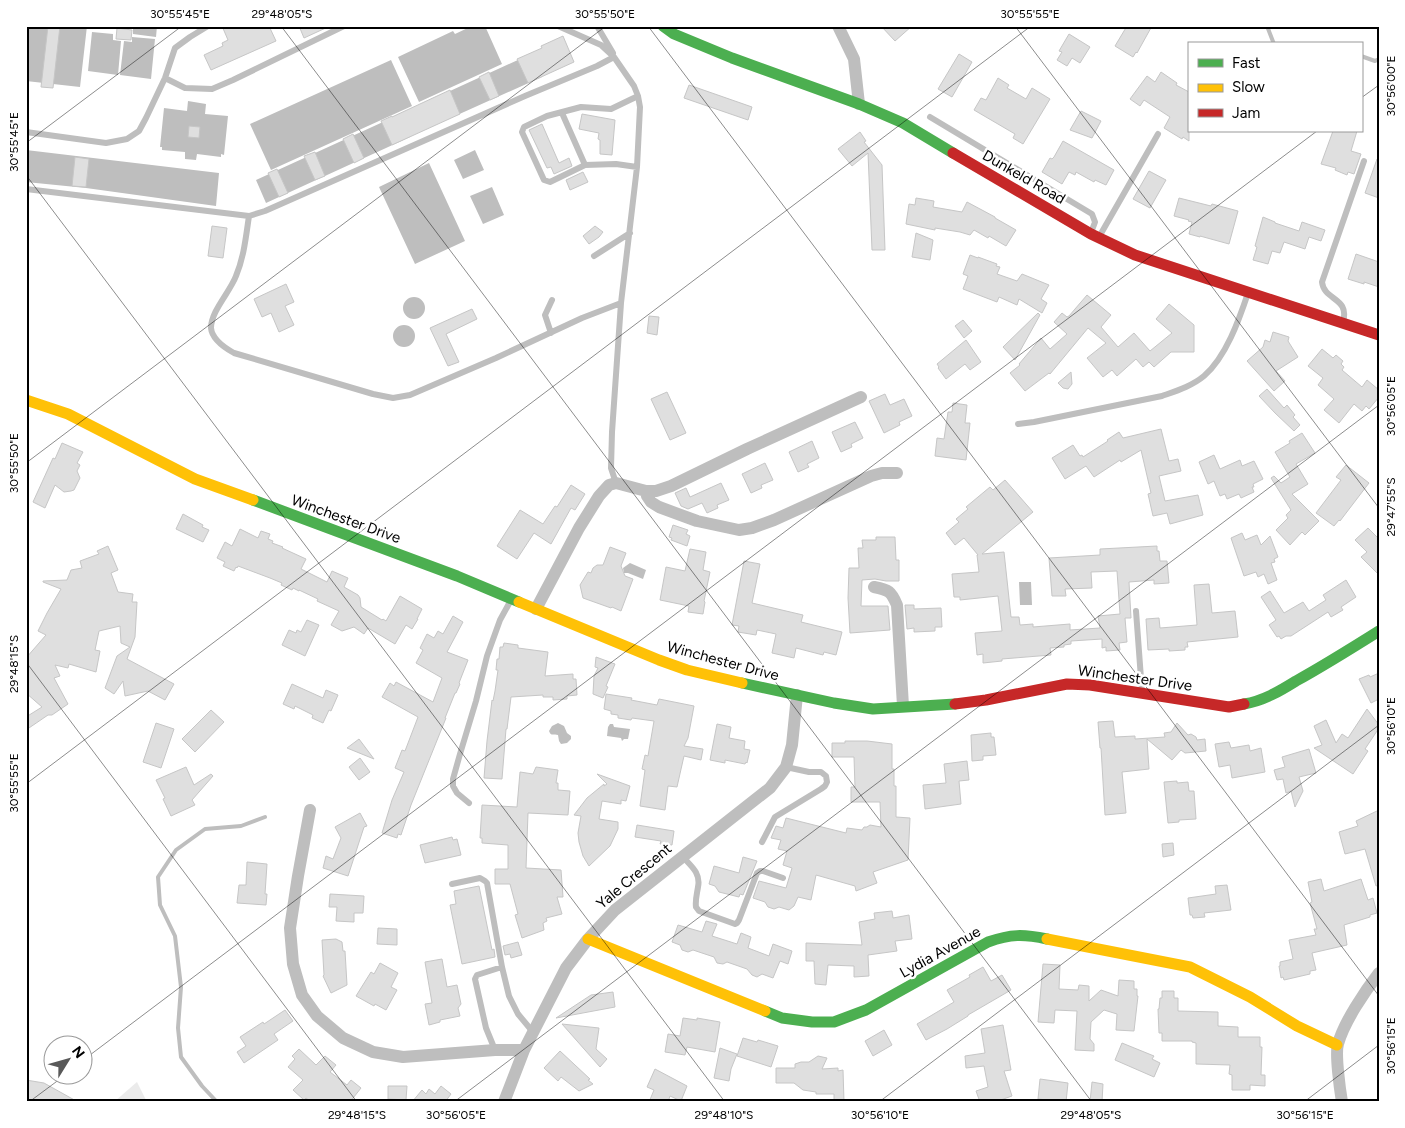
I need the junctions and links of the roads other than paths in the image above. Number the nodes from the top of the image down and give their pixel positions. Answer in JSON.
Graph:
{"nodes":[{"id":1,"x":208,"y":26,"type":"edge"},
{"id":2,"x":344,"y":26,"type":"edge"},
{"id":3,"x":558,"y":26,"type":"edge"},
{"id":4,"x":597,"y":26,"type":"edge"},
{"id":5,"x":663,"y":26,"type":"edge"},
{"id":6,"x":838,"y":26,"type":"edge"},
{"id":7,"x":614,"y":57,"type":"junction"},
{"id":8,"x":625,"y":72,"type":"junction"},
{"id":9,"x":165,"y":78,"type":"junction"},
{"id":10,"x":638,"y":96,"type":"junction"},
{"id":11,"x":859,"y":104,"type":"junction"},
{"id":12,"x":562,"y":113,"type":"junction"},
{"id":13,"x":930,"y":117,"type":"dead end"},
{"id":14,"x":26,"y":132,"type":"edge"},
{"id":15,"x":1158,"y":134,"type":"dead end"},
{"id":16,"x":1364,"y":161,"type":"dead end"},
{"id":17,"x":585,"y":165,"type":"junction"},
{"id":18,"x":637,"y":167,"type":"junction"},
{"id":19,"x":26,"y":189,"type":"edge"},
{"id":20,"x":249,"y":216,"type":"junction"},
{"id":21,"x":630,"y":232,"type":"junction"},
{"id":22,"x":1095,"y":236,"type":"junction"},
{"id":23,"x":594,"y":256,"type":"dead end"},
{"id":24,"x":1248,"y":292,"type":"junction"},
{"id":25,"x":552,"y":300,"type":"dead end"},
{"id":26,"x":622,"y":303,"type":"junction"},
{"id":27,"x":1343,"y":323,"type":"junction"},
{"id":28,"x":551,"y":332,"type":"junction"},
{"id":29,"x":1379,"y":335,"type":"edge"},
{"id":30,"x":861,"y":398,"type":"dead end"},
{"id":31,"x":26,"y":400,"type":"edge"},
{"id":32,"x":1018,"y":424,"type":"dead end"},
{"id":33,"x":897,"y":473,"type":"dead end"},
{"id":34,"x":616,"y":482,"type":"junction"},
{"id":35,"x":646,"y":491,"type":"junction"},
{"id":36,"x":874,"y":588,"type":"dead end"},
{"id":37,"x":512,"y":598,"type":"junction"},
{"id":38,"x":536,"y":609,"type":"junction"},
{"id":39,"x":1136,"y":611,"type":"dead end"},
{"id":40,"x":1379,"y":632,"type":"edge"},
{"id":41,"x":1142,"y":693,"type":"junction"},
{"id":42,"x":797,"y":695,"type":"junction"},
{"id":43,"x":903,"y":706,"type":"junction"},
{"id":44,"x":786,"y":767,"type":"junction"},
{"id":45,"x":469,"y":804,"type":"dead end"},
{"id":46,"x":310,"y":810,"type":"dead end"},
{"id":47,"x":762,"y":842,"type":"dead end"},
{"id":48,"x":682,"y":856,"type":"junction"},
{"id":49,"x":783,"y":878,"type":"dead end"},
{"id":50,"x":452,"y":884,"type":"dead end"},
{"id":51,"x":588,"y":939,"type":"junction"},
{"id":52,"x":502,"y":967,"type":"junction"},
{"id":53,"x":1379,"y":973,"type":"edge"},
{"id":54,"x":533,"y":1032,"type":"junction"},
{"id":55,"x":1337,"y":1045,"type":"junction"},
{"id":56,"x":495,"y":1050,"type":"junction"},
{"id":57,"x":524,"y":1050,"type":"junction"},
{"id":58,"x":504,"y":1102,"type":"edge"},
{"id":59,"x":1342,"y":1102,"type":"edge"}],
"edges":[{"from":1,"to":9,"type":"lane"},
{"from":2,"to":9,"type":"lane"},
{"from":3,"to":7,"type":"lane"},
{"from":4,"to":8,"type":"lane"},
{"from":5,"to":11,"type":"street","name":"Dunkeld Road"},
{"from":6,"to":11,"type":"street"},
{"from":7,"to":8,"type":"lane"},
{"from":7,"to":20,"type":"lane"},
{"from":8,"to":10,"type":"lane"},
{"from":9,"to":14,"type":"lane"},
{"from":10,"to":12,"type":"lane"},
{"from":10,"to":18,"type":"lane"},
{"from":11,"to":22,"type":"street","name":"Dunkeld Road"},
{"from":12,"to":17,"type":"lane"},
{"from":12,"to":17,"type":"lane"},
{"from":13,"to":22,"type":"lane"},
{"from":15,"to":22,"type":"lane"},
{"from":16,"to":27,"type":"lane"},
{"from":17,"to":18,"type":"lane"},
{"from":18,"to":21,"type":"lane"},
{"from":19,"to":20,"type":"lane"},
{"from":20,"to":28,"type":"lane"},
{"from":21,"to":23,"type":"lane"},
{"from":21,"to":26,"type":"lane"},
{"from":22,"to":24,"type":"street","name":"Dunkeld Road"},
{"from":24,"to":27,"type":"street","name":"Dunkeld Road"},
{"from":24,"to":32,"type":"lane"},
{"from":25,"to":28,"type":"lane"},
{"from":26,"to":28,"type":"lane"},
{"from":26,"to":34,"type":"lane"},
{"from":27,"to":29,"type":"street","name":"Dunkeld Road"},
{"from":30,"to":35,"type":"street"},
{"from":31,"to":37,"type":"street","name":"Winchester Drive"},
{"from":33,"to":35,"type":"street"},
{"from":34,"to":35,"type":"street"},
{"from":34,"to":38,"type":"street"},
{"from":36,"to":43,"type":"street"},
{"from":37,"to":38,"type":"street","name":"Winchester Drive"},
{"from":37,"to":45,"type":"lane"},
{"from":38,"to":42,"type":"street","name":"Winchester Drive"},
{"from":39,"to":41,"type":"lane"},
{"from":40,"to":41,"type":"street","name":"Winchester Drive"},
{"from":41,"to":43,"type":"street","name":"Winchester Drive"},
{"from":42,"to":43,"type":"street","name":"Winchester Drive"},
{"from":42,"to":44,"type":"street","name":"Yale Crescent"},
{"from":44,"to":47,"type":"lane"},
{"from":44,"to":48,"type":"street","name":"Yale Crescent"},
{"from":46,"to":56,"type":"street"},
{"from":48,"to":49,"type":"lane"},
{"from":48,"to":51,"type":"street","name":"Yale Crescent"},
{"from":50,"to":52,"type":"lane"},
{"from":51,"to":54,"type":"street","name":"Yale Crescent"},
{"from":51,"to":55,"type":"street","name":"Lydia Avenue"},
{"from":52,"to":54,"type":"lane"},
{"from":52,"to":56,"type":"lane"},
{"from":53,"to":55,"type":"street"},
{"from":54,"to":57,"type":"street","name":"Yale Crescent"},
{"from":55,"to":59,"type":"street"},
{"from":56,"to":57,"type":"street"},
{"from":57,"to":58,"type":"street","name":"Yale Crescent"}]}
